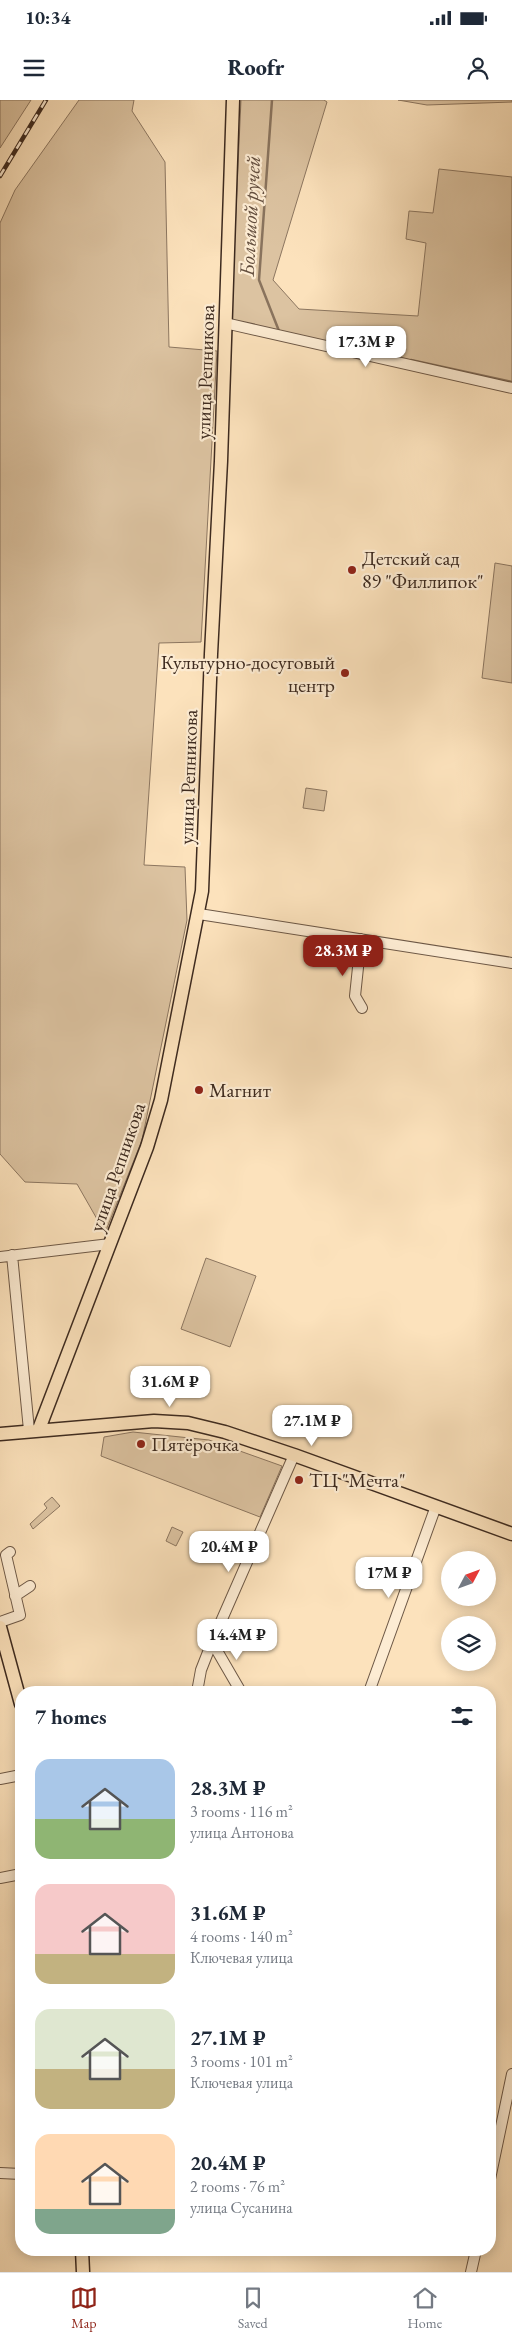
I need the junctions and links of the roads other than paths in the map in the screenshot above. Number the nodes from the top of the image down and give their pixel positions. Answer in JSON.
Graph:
{"nodes":[{"id":1,"x":233,"y":100,"type":"edge"},
{"id":2,"x":225,"y":323,"type":"junction"},
{"id":3,"x":512,"y":388,"type":"edge"},
{"id":4,"x":199,"y":914,"type":"junction"},
{"id":5,"x":361,"y":939,"type":"junction"},
{"id":6,"x":512,"y":962,"type":"edge"},
{"id":7,"x":362,"y":1008,"type":"dead end"},
{"id":8,"x":110,"y":1244,"type":"junction"},
{"id":9,"x":12,"y":1255,"type":"junction"},
{"id":10,"x":0,"y":1257,"type":"edge"},
{"id":11,"x":34,"y":1430,"type":"junction"},
{"id":12,"x":0,"y":1434,"type":"edge"},
{"id":13,"x":294,"y":1455,"type":"junction"},
{"id":14,"x":436,"y":1506,"type":"junction"},
{"id":15,"x":512,"y":1534,"type":"edge"},
{"id":16,"x":10,"y":1552,"type":"dead end"},
{"id":17,"x":30,"y":1586,"type":"dead end"},
{"id":18,"x":15,"y":1596,"type":"junction"},
{"id":19,"x":0,"y":1622,"type":"edge"},
{"id":20,"x":0,"y":1627,"type":"edge"},
{"id":21,"x":212,"y":1642,"type":"junction"},
{"id":22,"x":16,"y":1686,"type":"edge"},
{"id":23,"x":198,"y":1686,"type":"edge"},
{"id":24,"x":238,"y":1686,"type":"edge"},
{"id":25,"x":371,"y":1686,"type":"edge"},
{"id":26,"x":15,"y":1776,"type":"edge"},
{"id":27,"x":0,"y":1779,"type":"edge"},
{"id":28,"x":15,"y":1875,"type":"edge"},
{"id":29,"x":0,"y":1878,"type":"edge"},
{"id":30,"x":512,"y":2074,"type":"edge"},
{"id":31,"x":496,"y":2150,"type":"edge"},
{"id":32,"x":0,"y":2173,"type":"edge"},
{"id":33,"x":15,"y":2174,"type":"edge"},
{"id":34,"x":82,"y":2256,"type":"edge"},
{"id":35,"x":475,"y":2256,"type":"edge"},
{"id":36,"x":83,"y":2272,"type":"edge"},
{"id":37,"x":471,"y":2272,"type":"edge"}],
"edges":[{"from":1,"to":2,"type":"main road","name":"улица Репникова"},
{"from":2,"to":3,"type":"street"},
{"from":2,"to":4,"type":"main road","name":"улица Репникова"},
{"from":4,"to":5,"type":"street"},
{"from":4,"to":8,"type":"main road","name":"улица Репникова"},
{"from":5,"to":6,"type":"street"},
{"from":5,"to":7,"type":"street"},
{"from":8,"to":9,"type":"street"},
{"from":8,"to":11,"type":"main road","name":"улица Репникова"},
{"from":9,"to":10,"type":"street"},
{"from":9,"to":11,"type":"street"},
{"from":11,"to":12,"type":"main road"},
{"from":11,"to":13,"type":"main road"},
{"from":13,"to":14,"type":"main road"},
{"from":13,"to":21,"type":"street"},
{"from":14,"to":15,"type":"main road"},
{"from":14,"to":25,"type":"street"},
{"from":16,"to":18,"type":"street"},
{"from":17,"to":18,"type":"street"},
{"from":18,"to":19,"type":"street"},
{"from":20,"to":22,"type":"main road"},
{"from":21,"to":23,"type":"street"},
{"from":21,"to":24,"type":"street"},
{"from":26,"to":27,"type":"street"},
{"from":28,"to":29,"type":"street"},
{"from":30,"to":31,"type":"street"},
{"from":32,"to":33,"type":"street"},
{"from":34,"to":36,"type":"main road"},
{"from":35,"to":37,"type":"street"}]}
